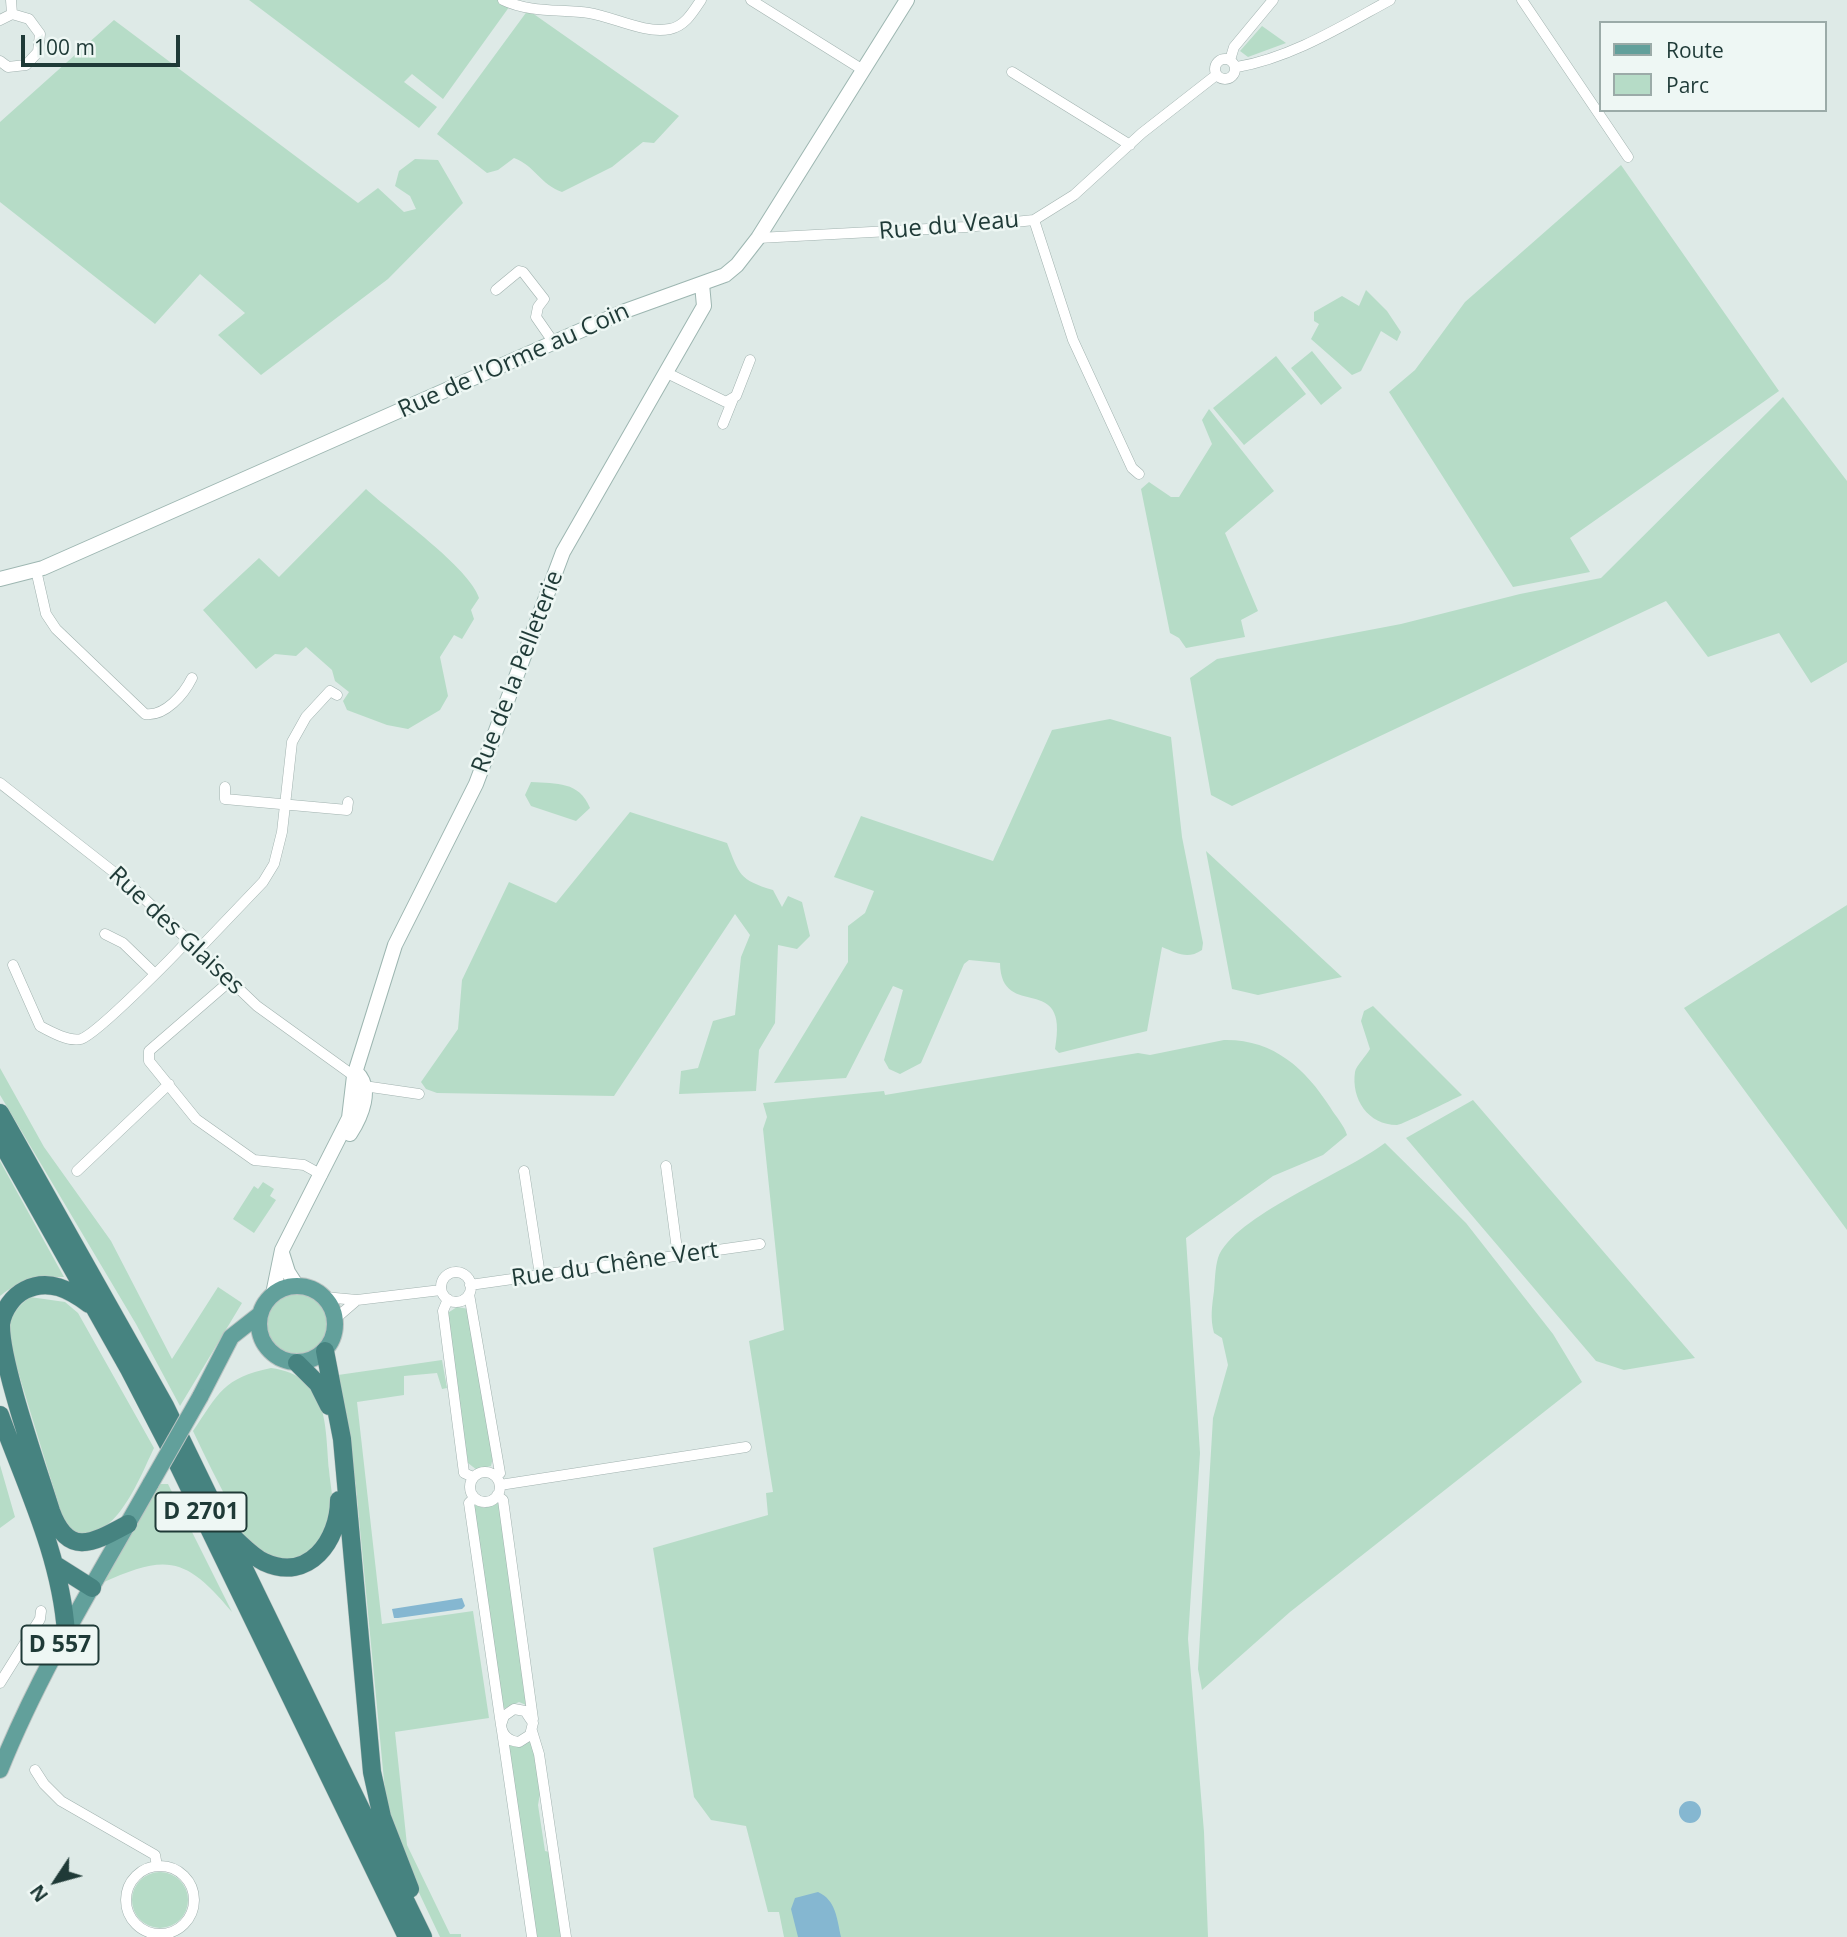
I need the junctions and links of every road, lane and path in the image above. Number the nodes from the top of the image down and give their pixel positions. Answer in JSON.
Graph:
{"nodes":[{"id":1,"x":11,"y":0,"type":"edge"},
{"id":2,"x":503,"y":0,"type":"edge"},
{"id":3,"x":701,"y":0,"type":"edge"},
{"id":4,"x":751,"y":0,"type":"edge"},
{"id":5,"x":906,"y":0,"type":"edge"},
{"id":6,"x":1273,"y":0,"type":"edge"},
{"id":7,"x":1390,"y":0,"type":"edge"},
{"id":8,"x":1522,"y":0,"type":"edge"},
{"id":9,"x":12,"y":14,"type":"junction"},
{"id":10,"x":0,"y":20,"type":"edge"},
{"id":11,"x":0,"y":61,"type":"edge"},
{"id":12,"x":1233,"y":64,"type":"junction"},
{"id":13,"x":863,"y":70,"type":"junction"},
{"id":14,"x":1012,"y":72,"type":"dead end"},
{"id":15,"x":1216,"y":76,"type":"junction"},
{"id":16,"x":1130,"y":145,"type":"junction"},
{"id":17,"x":1628,"y":157,"type":"dead end"},
{"id":18,"x":1034,"y":220,"type":"junction"},
{"id":19,"x":758,"y":238,"type":"junction"},
{"id":20,"x":702,"y":284,"type":"junction"},
{"id":21,"x":496,"y":290,"type":"dead end"},
{"id":22,"x":554,"y":344,"type":"junction"},
{"id":23,"x":750,"y":360,"type":"dead end"},
{"id":24,"x":665,"y":372,"type":"junction"},
{"id":25,"x":733,"y":399,"type":"junction"},
{"id":26,"x":723,"y":424,"type":"dead end"},
{"id":27,"x":1139,"y":474,"type":"dead end"},
{"id":28,"x":36,"y":570,"type":"junction"},
{"id":29,"x":0,"y":579,"type":"edge"},
{"id":30,"x":192,"y":678,"type":"dead end"},
{"id":31,"x":337,"y":695,"type":"dead end"},
{"id":32,"x":1,"y":784,"type":"edge"},
{"id":33,"x":225,"y":787,"type":"dead end"},
{"id":34,"x":348,"y":802,"type":"dead end"},
{"id":35,"x":283,"y":805,"type":"junction"},
{"id":36,"x":105,"y":934,"type":"dead end"},
{"id":37,"x":189,"y":939,"type":"junction"},
{"id":38,"x":199,"y":948,"type":"junction"},
{"id":39,"x":13,"y":965,"type":"dead end"},
{"id":40,"x":155,"y":974,"type":"junction"},
{"id":41,"x":230,"y":981,"type":"junction"},
{"id":42,"x":358,"y":1078,"type":"junction"},
{"id":43,"x":169,"y":1084,"type":"junction"},
{"id":44,"x":419,"y":1094,"type":"dead end"},
{"id":45,"x":0,"y":1113,"type":"edge"},
{"id":46,"x":0,"y":1140,"type":"edge"},
{"id":47,"x":666,"y":1166,"type":"dead end"},
{"id":48,"x":77,"y":1171,"type":"dead end"},
{"id":49,"x":524,"y":1171,"type":"dead end"},
{"id":50,"x":322,"y":1175,"type":"junction"},
{"id":51,"x":760,"y":1244,"type":"dead end"},
{"id":52,"x":282,"y":1250,"type":"junction"},
{"id":53,"x":678,"y":1257,"type":"junction"},
{"id":54,"x":540,"y":1275,"type":"junction"},
{"id":55,"x":298,"y":1286,"type":"junction"},
{"id":56,"x":469,"y":1289,"type":"junction"},
{"id":57,"x":441,"y":1290,"type":"junction"},
{"id":58,"x":273,"y":1294,"type":"junction"},
{"id":59,"x":324,"y":1297,"type":"junction"},
{"id":60,"x":448,"y":1299,"type":"junction"},
{"id":61,"x":357,"y":1300,"type":"junction"},
{"id":62,"x":94,"y":1307,"type":"junction"},
{"id":63,"x":259,"y":1315,"type":"junction"},
{"id":64,"x":335,"y":1320,"type":"junction"},
{"id":65,"x":262,"y":1341,"type":"junction"},
{"id":66,"x":226,"y":1347,"type":"junction"},
{"id":67,"x":325,"y":1351,"type":"junction"},
{"id":68,"x":297,"y":1363,"type":"junction"},
{"id":69,"x":0,"y":1415,"type":"edge"},
{"id":70,"x":746,"y":1447,"type":"dead end"},
{"id":71,"x":473,"y":1477,"type":"junction"},
{"id":72,"x":497,"y":1485,"type":"junction"},
{"id":73,"x":474,"y":1498,"type":"junction"},
{"id":74,"x":128,"y":1524,"type":"junction"},
{"id":75,"x":227,"y":1531,"type":"junction"},
{"id":76,"x":54,"y":1564,"type":"junction"},
{"id":77,"x":92,"y":1588,"type":"junction"},
{"id":78,"x":41,"y":1611,"type":"dead end"},
{"id":79,"x":66,"y":1633,"type":"junction"},
{"id":80,"x":0,"y":1683,"type":"edge"},
{"id":81,"x":533,"y":1727,"type":"junction"},
{"id":82,"x":501,"y":1728,"type":"junction"},
{"id":83,"x":5,"y":1747,"type":"edge"},
{"id":84,"x":0,"y":1770,"type":"edge"},
{"id":85,"x":35,"y":1770,"type":"dead end"},
{"id":86,"x":156,"y":1861,"type":"junction"},
{"id":87,"x":384,"y":1893,"type":"junction"},
{"id":88,"x":169,"y":1935,"type":"edge"},
{"id":89,"x":394,"y":1937,"type":"edge"},
{"id":90,"x":407,"y":1937,"type":"edge"},
{"id":91,"x":423,"y":1937,"type":"edge"},
{"id":92,"x":431,"y":1937,"type":"edge"},
{"id":93,"x":532,"y":1937,"type":"edge"},
{"id":94,"x":566,"y":1937,"type":"edge"}],
"edges":[{"from":1,"to":9,"type":"street"},
{"from":2,"to":3,"type":"street"},
{"from":4,"to":13,"type":"street"},
{"from":5,"to":13,"type":"main road","name":"Rue de l'Orme au Coin"},
{"from":6,"to":12,"type":"street"},
{"from":7,"to":12,"type":"street","name":"Rue du Veau"},
{"from":8,"to":17,"type":"street"},
{"from":9,"to":10,"type":"street"},
{"from":9,"to":11,"type":"street"},
{"from":12,"to":15,"type":"street","name":"Rue du Veau"},
{"from":12,"to":15,"type":"street","name":"Rue du Veau"},
{"from":13,"to":19,"type":"main road","name":"Rue de l'Orme au Coin"},
{"from":14,"to":16,"type":"street"},
{"from":15,"to":16,"type":"street","name":"Rue du Veau"},
{"from":16,"to":18,"type":"street","name":"Rue du Veau"},
{"from":18,"to":19,"type":"street","name":"Rue du Veau"},
{"from":18,"to":27,"type":"street"},
{"from":19,"to":20,"type":"main road","name":"Rue de l'Orme au Coin"},
{"from":20,"to":22,"type":"main road","name":"Rue de l'Orme au Coin"},
{"from":20,"to":24,"type":"main road","name":"Rue de la Pelleterie"},
{"from":21,"to":22,"type":"street"},
{"from":22,"to":28,"type":"main road","name":"Rue de l'Orme au Coin"},
{"from":23,"to":25,"type":"street"},
{"from":24,"to":25,"type":"street"},
{"from":24,"to":42,"type":"main road","name":"Rue de la Pelleterie"},
{"from":25,"to":26,"type":"street"},
{"from":28,"to":29,"type":"main road","name":"Rue de l'Orme au Coin"},
{"from":28,"to":30,"type":"street"},
{"from":31,"to":35,"type":"street"},
{"from":32,"to":37,"type":"street","name":"Rue des Glaises"},
{"from":33,"to":35,"type":"street"},
{"from":34,"to":35,"type":"street"},
{"from":35,"to":38,"type":"street"},
{"from":36,"to":40,"type":"street"},
{"from":37,"to":38,"type":"street","name":"Rue des Glaises"},
{"from":37,"to":40,"type":"street"},
{"from":38,"to":41,"type":"street","name":"Rue des Glaises"},
{"from":39,"to":40,"type":"street"},
{"from":41,"to":42,"type":"street","name":"Rue des Glaises"},
{"from":41,"to":43,"type":"street"},
{"from":42,"to":44,"type":"street"},
{"from":42,"to":50,"type":"main road","name":"Rue de la Pelleterie"},
{"from":43,"to":48,"type":"street"},
{"from":43,"to":50,"type":"street"},
{"from":45,"to":75,"type":"highway","number":"D 2701"},
{"from":46,"to":62,"type":"highway","number":"D 2701"},
{"from":47,"to":53,"type":"street"},
{"from":49,"to":54,"type":"street"},
{"from":50,"to":52,"type":"main road","name":"Rue de la Pelleterie"},
{"from":51,"to":53,"type":"street","name":"Rue du Chêne Vert"},
{"from":52,"to":55,"type":"main road"},
{"from":52,"to":58,"type":"main road","name":"Rue de la Pelleterie"},
{"from":53,"to":54,"type":"street","name":"Rue du Chêne Vert"},
{"from":54,"to":56,"type":"street","name":"Rue du Chêne Vert"},
{"from":55,"to":58,"type":"main road"},
{"from":55,"to":59,"type":"main road"},
{"from":56,"to":57,"type":"street"},
{"from":56,"to":60,"type":"street"},
{"from":56,"to":72,"type":"street"},
{"from":57,"to":60,"type":"street"},
{"from":57,"to":61,"type":"street"},
{"from":58,"to":63,"type":"main road"},
{"from":59,"to":61,"type":"street"},
{"from":59,"to":64,"type":"main road"},
{"from":60,"to":71,"type":"street"},
{"from":61,"to":64,"type":"street"},
{"from":62,"to":74,"type":"highway"},
{"from":62,"to":87,"type":"highway","number":"D 2701"},
{"from":63,"to":65,"type":"main road"},
{"from":63,"to":66,"type":"main road","number":"D 557"},
{"from":64,"to":67,"type":"main road"},
{"from":65,"to":66,"type":"main road"},
{"from":65,"to":68,"type":"main road"},
{"from":66,"to":74,"type":"main road","number":"D 557","bridge":true},
{"from":67,"to":68,"type":"main road"},
{"from":67,"to":92,"type":"highway"},
{"from":68,"to":75,"type":"highway"},
{"from":69,"to":76,"type":"highway"},
{"from":70,"to":72,"type":"street"},
{"from":71,"to":72,"type":"street"},
{"from":71,"to":73,"type":"street"},
{"from":72,"to":73,"type":"street"},
{"from":72,"to":81,"type":"street"},
{"from":73,"to":82,"type":"street"},
{"from":74,"to":77,"type":"main road","number":"D 557"},
{"from":75,"to":91,"type":"highway","number":"D 2701"},
{"from":76,"to":77,"type":"highway"},
{"from":76,"to":79,"type":"highway"},
{"from":77,"to":79,"type":"main road","number":"D 557"},
{"from":78,"to":80,"type":"street"},
{"from":79,"to":83,"type":"main road","number":"D 557"},
{"from":81,"to":82,"type":"street"},
{"from":81,"to":82,"type":"street"},
{"from":81,"to":94,"type":"street"},
{"from":82,"to":93,"type":"street"},
{"from":83,"to":84,"type":"main road","number":"D 557"},
{"from":85,"to":86,"type":"street"},
{"from":86,"to":88,"type":"street"},
{"from":86,"to":88,"type":"street"},
{"from":87,"to":89,"type":"highway"},
{"from":87,"to":90,"type":"highway","number":"D 2701"}]}
